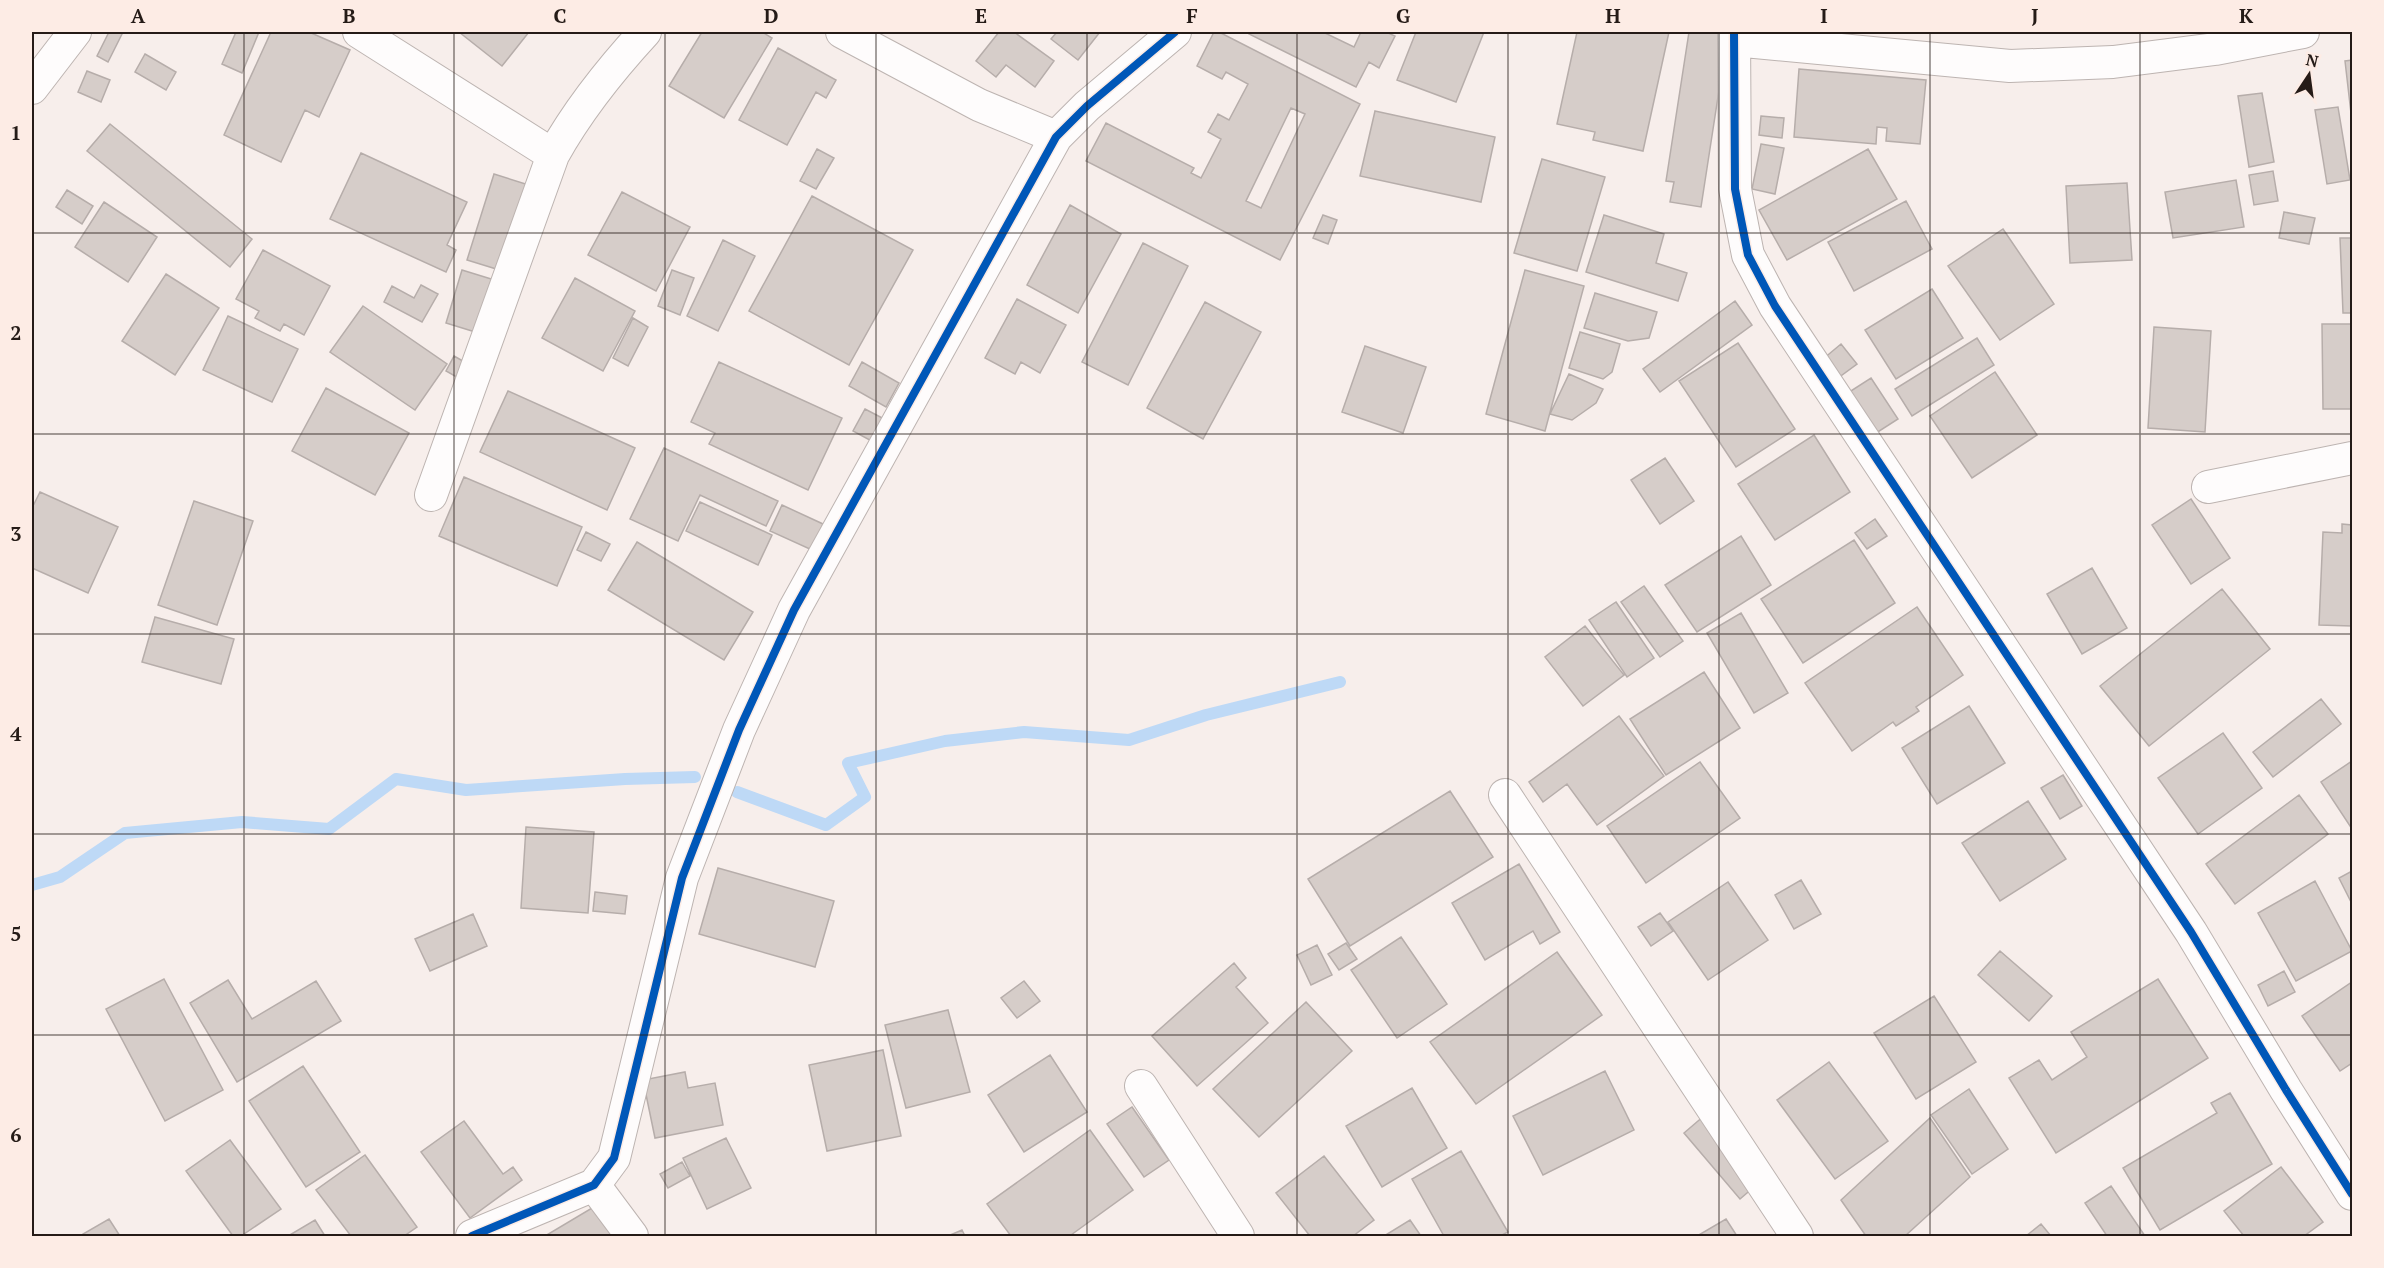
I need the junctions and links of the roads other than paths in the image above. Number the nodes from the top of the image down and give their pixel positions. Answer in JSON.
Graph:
{"nodes":[{"id":1,"x":75,"y":32,"type":"edge"},
{"id":2,"x":359,"y":32,"type":"edge"},
{"id":3,"x":645,"y":32,"type":"edge"},
{"id":4,"x":842,"y":32,"type":"edge"},
{"id":5,"x":1175,"y":32,"type":"edge"},
{"id":6,"x":2303,"y":32,"type":"edge"},
{"id":7,"x":1734,"y":36,"type":"edge"},
{"id":8,"x":2169,"y":43,"type":"edge"},
{"id":9,"x":32,"y":88,"type":"edge"},
{"id":10,"x":1056,"y":137,"type":"junction"},
{"id":11,"x":553,"y":155,"type":"junction"},
{"id":12,"x":2352,"y":458,"type":"edge"},
{"id":13,"x":2208,"y":487,"type":"dead end"},
{"id":14,"x":431,"y":495,"type":"dead end"},
{"id":15,"x":1505,"y":795,"type":"dead end"},
{"id":16,"x":1142,"y":1086,"type":"dead end"},
{"id":17,"x":594,"y":1185,"type":"junction"},
{"id":18,"x":2352,"y":1194,"type":"edge"},
{"id":19,"x":472,"y":1236,"type":"edge"},
{"id":20,"x":632,"y":1236,"type":"edge"},
{"id":21,"x":1238,"y":1236,"type":"edge"},
{"id":22,"x":1797,"y":1236,"type":"edge"}],
"edges":[{"from":1,"to":9,"type":"street"},
{"from":2,"to":11,"type":"street"},
{"from":3,"to":11,"type":"street"},
{"from":4,"to":10,"type":"street"},
{"from":5,"to":10,"type":"street"},
{"from":6,"to":8,"type":"street"},
{"from":7,"to":8,"type":"street"},
{"from":7,"to":18,"type":"street"},
{"from":10,"to":17,"type":"street"},
{"from":11,"to":14,"type":"street"},
{"from":12,"to":13,"type":"street"},
{"from":15,"to":22,"type":"street"},
{"from":16,"to":21,"type":"street"},
{"from":17,"to":19,"type":"street"},
{"from":17,"to":20,"type":"street"}]}
